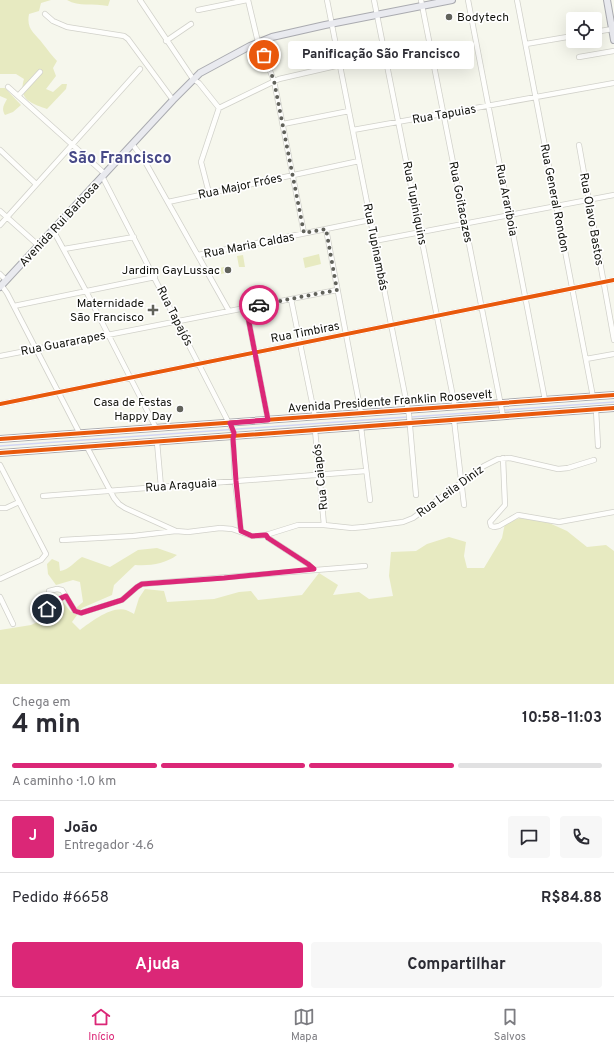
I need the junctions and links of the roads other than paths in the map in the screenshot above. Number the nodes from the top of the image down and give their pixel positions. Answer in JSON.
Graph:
{"nodes":[{"id":1,"x":140,"y":0,"type":"edge"},
{"id":2,"x":248,"y":0,"type":"edge"},
{"id":3,"x":327,"y":0,"type":"edge"},
{"id":4,"x":374,"y":0,"type":"edge"},
{"id":5,"x":452,"y":0,"type":"edge"},
{"id":6,"x":468,"y":0,"type":"edge"},
{"id":7,"x":517,"y":0,"type":"edge"},
{"id":8,"x":608,"y":0,"type":"edge"},
{"id":9,"x":422,"y":3,"type":"edge"},
{"id":10,"x":198,"y":10,"type":"dead end"},
{"id":11,"x":45,"y":14,"type":"dead end"},
{"id":12,"x":377,"y":15,"type":"junction"},
{"id":13,"x":191,"y":24,"type":"dead end"},
{"id":14,"x":332,"y":24,"type":"junction"},
{"id":15,"x":612,"y":29,"type":"junction"},
{"id":16,"x":602,"y":31,"type":"edge"},
{"id":17,"x":566,"y":37,"type":"edge"},
{"id":18,"x":614,"y":40,"type":"edge"},
{"id":19,"x":166,"y":41,"type":"junction"},
{"id":20,"x":259,"y":42,"type":"junction"},
{"id":21,"x":526,"y":44,"type":"junction"},
{"id":22,"x":614,"y":51,"type":"edge"},
{"id":23,"x":579,"y":57,"type":"dead end"},
{"id":24,"x":340,"y":65,"type":"junction"},
{"id":25,"x":140,"y":69,"type":"dead end"},
{"id":26,"x":40,"y":72,"type":"dead end"},
{"id":27,"x":193,"y":79,"type":"junction"},
{"id":28,"x":274,"y":81,"type":"junction"},
{"id":29,"x":614,"y":83,"type":"edge"},
{"id":30,"x":8,"y":87,"type":"dead end"},
{"id":31,"x":18,"y":96,"type":"junction"},
{"id":32,"x":536,"y":97,"type":"junction"},
{"id":33,"x":172,"y":100,"type":"junction"},
{"id":34,"x":488,"y":106,"type":"junction"},
{"id":35,"x":219,"y":108,"type":"junction"},
{"id":36,"x":349,"y":111,"type":"junction"},
{"id":37,"x":444,"y":114,"type":"junction"},
{"id":38,"x":398,"y":122,"type":"junction"},
{"id":39,"x":283,"y":124,"type":"junction"},
{"id":40,"x":353,"y":130,"type":"junction"},
{"id":41,"x":132,"y":144,"type":"junction"},
{"id":42,"x":72,"y":145,"type":"junction"},
{"id":43,"x":580,"y":145,"type":"dead end"},
{"id":44,"x":0,"y":150,"type":"edge"},
{"id":45,"x":359,"y":161,"type":"junction"},
{"id":46,"x":103,"y":175,"type":"junction"},
{"id":47,"x":293,"y":175,"type":"junction"},
{"id":48,"x":36,"y":184,"type":"junction"},
{"id":49,"x":209,"y":193,"type":"junction"},
{"id":50,"x":614,"y":195,"type":"edge"},
{"id":51,"x":590,"y":200,"type":"junction"},
{"id":52,"x":168,"y":202,"type":"junction"},
{"id":53,"x":557,"y":206,"type":"junction"},
{"id":54,"x":0,"y":211,"type":"edge"},
{"id":55,"x":510,"y":215,"type":"junction"},
{"id":56,"x":7,"y":217,"type":"junction"},
{"id":57,"x":370,"y":220,"type":"junction"},
{"id":58,"x":466,"y":223,"type":"junction"},
{"id":59,"x":0,"y":225,"type":"edge"},
{"id":60,"x":326,"y":229,"type":"junction"},
{"id":61,"x":53,"y":230,"type":"junction"},
{"id":62,"x":420,"y":232,"type":"junction"},
{"id":63,"x":304,"y":233,"type":"junction"},
{"id":64,"x":134,"y":236,"type":"junction"},
{"id":65,"x":374,"y":241,"type":"junction"},
{"id":66,"x":38,"y":245,"type":"junction"},
{"id":67,"x":64,"y":249,"type":"junction"},
{"id":68,"x":198,"y":255,"type":"junction"},
{"id":69,"x":0,"y":274,"type":"edge"},
{"id":70,"x":155,"y":277,"type":"junction"},
{"id":71,"x":6,"y":280,"type":"junction"},
{"id":72,"x":614,"y":280,"type":"edge"},
{"id":73,"x":603,"y":282,"type":"junction"},
{"id":74,"x":1,"y":286,"type":"edge"},
{"id":75,"x":572,"y":289,"type":"junction"},
{"id":76,"x":337,"y":290,"type":"junction"},
{"id":77,"x":86,"y":291,"type":"junction"},
{"id":78,"x":526,"y":298,"type":"junction"},
{"id":79,"x":291,"y":299,"type":"junction"},
{"id":80,"x":14,"y":306,"type":"junction"},
{"id":81,"x":246,"y":307,"type":"junction"},
{"id":82,"x":482,"y":307,"type":"junction"},
{"id":83,"x":229,"y":311,"type":"junction"},
{"id":84,"x":437,"y":316,"type":"junction"},
{"id":85,"x":177,"y":321,"type":"junction"},
{"id":86,"x":391,"y":325,"type":"junction"},
{"id":87,"x":108,"y":334,"type":"junction"},
{"id":88,"x":346,"y":334,"type":"junction"},
{"id":89,"x":614,"y":340,"type":"edge"},
{"id":90,"x":300,"y":344,"type":"junction"},
{"id":91,"x":36,"y":348,"type":"junction"},
{"id":92,"x":255,"y":353,"type":"junction"},
{"id":93,"x":614,"y":354,"type":"edge"},
{"id":94,"x":0,"y":356,"type":"edge"},
{"id":95,"x":586,"y":359,"type":"junction"},
{"id":96,"x":199,"y":364,"type":"junction"},
{"id":97,"x":130,"y":378,"type":"junction"},
{"id":98,"x":59,"y":392,"type":"junction"},
{"id":99,"x":614,"y":395,"type":"edge"},
{"id":100,"x":593,"y":397,"type":"junction"},
{"id":101,"x":545,"y":400,"type":"junction"},
{"id":102,"x":0,"y":404,"type":"edge"},
{"id":103,"x":456,"y":406,"type":"junction"},
{"id":104,"x":614,"y":408,"type":"edge"},
{"id":105,"x":502,"y":410,"type":"junction"},
{"id":106,"x":596,"y":410,"type":"junction"},
{"id":107,"x":361,"y":413,"type":"junction"},
{"id":108,"x":315,"y":417,"type":"junction"},
{"id":109,"x":409,"y":417,"type":"junction"},
{"id":110,"x":268,"y":420,"type":"junction"},
{"id":111,"x":454,"y":420,"type":"junction"},
{"id":112,"x":231,"y":425,"type":"junction"},
{"id":113,"x":361,"y":427,"type":"junction"},
{"id":114,"x":156,"y":428,"type":"junction"},
{"id":115,"x":315,"y":430,"type":"junction"},
{"id":116,"x":80,"y":434,"type":"junction"},
{"id":117,"x":234,"y":434,"type":"junction"},
{"id":118,"x":0,"y":439,"type":"edge"},
{"id":119,"x":157,"y":442,"type":"junction"},
{"id":120,"x":598,"y":446,"type":"dead end"},
{"id":121,"x":87,"y":447,"type":"junction"},
{"id":122,"x":0,"y":453,"type":"edge"},
{"id":123,"x":503,"y":458,"type":"junction"},
{"id":124,"x":591,"y":460,"type":"dead end"},
{"id":125,"x":0,"y":465,"type":"edge"},
{"id":126,"x":366,"y":471,"type":"junction"},
{"id":127,"x":320,"y":474,"type":"junction"},
{"id":128,"x":236,"y":481,"type":"junction"},
{"id":129,"x":462,"y":483,"type":"junction"},
{"id":130,"x":161,"y":487,"type":"junction"},
{"id":131,"x":110,"y":490,"type":"junction"},
{"id":132,"x":416,"y":495,"type":"dead end"},
{"id":133,"x":43,"y":496,"type":"dead end"},
{"id":134,"x":370,"y":500,"type":"dead end"},
{"id":135,"x":19,"y":502,"type":"junction"},
{"id":136,"x":464,"y":505,"type":"dead end"},
{"id":137,"x":0,"y":508,"type":"edge"},
{"id":138,"x":614,"y":512,"type":"edge"},
{"id":139,"x":324,"y":525,"type":"junction"},
{"id":140,"x":176,"y":531,"type":"junction"},
{"id":141,"x":241,"y":531,"type":"junction"},
{"id":142,"x":266,"y":535,"type":"junction"},
{"id":143,"x":62,"y":540,"type":"dead end"},
{"id":144,"x":365,"y":566,"type":"dead end"},
{"id":145,"x":314,"y":569,"type":"junction"},
{"id":146,"x":0,"y":580,"type":"edge"},
{"id":147,"x":49,"y":591,"type":"dead end"},
{"id":148,"x":66,"y":596,"type":"junction"},
{"id":149,"x":0,"y":597,"type":"edge"},
{"id":150,"x":47,"y":609,"type":"dead end"},
{"id":151,"x":12,"y":624,"type":"dead end"}],
"edges":[{"from":1,"to":19,"type":"street"},
{"from":2,"to":10,"type":"street"},
{"from":2,"to":20,"type":"street"},
{"from":3,"to":14,"type":"street","name":"Rua Tupinambás"},
{"from":4,"to":12,"type":"street","name":"Rua Tupiniquins"},
{"from":5,"to":9,"type":"main road","name":"Avenida Rui Barbosa"},
{"from":6,"to":34,"type":"street","name":"Rua Arariboia"},
{"from":7,"to":21,"type":"street","name":"Rua General Rondon"},
{"from":8,"to":15,"type":"main road"},
{"from":9,"to":12,"type":"main road","name":"Avenida Rui Barbosa"},
{"from":9,"to":37,"type":"street","name":"Rua Goitacazes"},
{"from":11,"to":33,"type":"street"},
{"from":12,"to":14,"type":"main road","name":"Avenida Rui Barbosa"},
{"from":12,"to":38,"type":"street","name":"Rua Tupiniquins"},
{"from":13,"to":19,"type":"street"},
{"from":14,"to":20,"type":"main road","name":"Avenida Rui Barbosa"},
{"from":14,"to":24,"type":"street","name":"Rua Tupinambás"},
{"from":15,"to":16,"type":"street"},
{"from":15,"to":18,"type":"main road"},
{"from":17,"to":21,"type":"street"},
{"from":19,"to":27,"type":"street"},
{"from":20,"to":27,"type":"main road","name":"Avenida Rui Barbosa"},
{"from":20,"to":28,"type":"street"},
{"from":21,"to":32,"type":"street","name":"Rua General Rondon"},
{"from":22,"to":23,"type":"street"},
{"from":24,"to":28,"type":"street"},
{"from":24,"to":36,"type":"street","name":"Rua Tupinambás"},
{"from":25,"to":42,"type":"street"},
{"from":26,"to":31,"type":"street"},
{"from":27,"to":33,"type":"main road","name":"Avenida Rui Barbosa"},
{"from":27,"to":35,"type":"street"},
{"from":28,"to":35,"type":"street"},
{"from":28,"to":39,"type":"street"},
{"from":29,"to":32,"type":"street","name":"Rua Tapuias"},
{"from":30,"to":31,"type":"street","name":"Rua Tapajós"},
{"from":31,"to":42,"type":"street","name":"Rua Tapajós"},
{"from":32,"to":34,"type":"street","name":"Rua Tapuias"},
{"from":32,"to":53,"type":"street","name":"Rua General Rondon"},
{"from":33,"to":41,"type":"main road","name":"Avenida Rui Barbosa"},
{"from":34,"to":37,"type":"street","name":"Rua Tapuias"},
{"from":34,"to":55,"type":"street","name":"Rua Arariboia"},
{"from":35,"to":49,"type":"street"},
{"from":36,"to":39,"type":"street"},
{"from":36,"to":40,"type":"street","name":"Rua Tupinambás"},
{"from":37,"to":38,"type":"street","name":"Rua Tapuias"},
{"from":37,"to":58,"type":"street","name":"Rua Goitacazes"},
{"from":38,"to":40,"type":"street","name":"Rua Tapuias"},
{"from":38,"to":62,"type":"street","name":"Rua Tupiniquins"},
{"from":39,"to":47,"type":"street"},
{"from":40,"to":45,"type":"street","name":"Rua Tupinambás"},
{"from":41,"to":46,"type":"main road","name":"Avenida Rui Barbosa"},
{"from":41,"to":52,"type":"street"},
{"from":42,"to":46,"type":"street","name":"Rua Tapajós"},
{"from":42,"to":48,"type":"street"},
{"from":43,"to":51,"type":"street","name":"Rua Olavo Bastos"},
{"from":44,"to":48,"type":"street"},
{"from":45,"to":47,"type":"street","name":"Rua Major Fróes"},
{"from":45,"to":57,"type":"street","name":"Rua Tupinambás"},
{"from":46,"to":61,"type":"main road","name":"Avenida Rui Barbosa"},
{"from":46,"to":64,"type":"street","name":"Rua Tapajós"},
{"from":47,"to":49,"type":"street","name":"Rua Major Fróes"},
{"from":47,"to":63,"type":"street"},
{"from":48,"to":56,"type":"street"},
{"from":49,"to":52,"type":"street","name":"Rua Major Fróes"},
{"from":50,"to":51,"type":"street"},
{"from":51,"to":53,"type":"street"},
{"from":51,"to":73,"type":"street","name":"Rua Olavo Bastos"},
{"from":52,"to":68,"type":"street"},
{"from":53,"to":55,"type":"street"},
{"from":53,"to":75,"type":"street","name":"Rua General Rondon"},
{"from":54,"to":56,"type":"street"},
{"from":55,"to":58,"type":"street"},
{"from":55,"to":78,"type":"street","name":"Rua Arariboia"},
{"from":56,"to":59,"type":"street"},
{"from":56,"to":66,"type":"street"},
{"from":57,"to":60,"type":"street","name":"Rua Maria Caldas"},
{"from":57,"to":65,"type":"street","name":"Rua Tupinambás"},
{"from":58,"to":62,"type":"street"},
{"from":58,"to":82,"type":"street","name":"Rua Goitacazes"},
{"from":60,"to":63,"type":"street","name":"Rua Maria Caldas"},
{"from":60,"to":76,"type":"street"},
{"from":61,"to":66,"type":"main road","name":"Avenida Rui Barbosa"},
{"from":61,"to":67,"type":"street"},
{"from":62,"to":65,"type":"street"},
{"from":62,"to":84,"type":"street","name":"Rua Tupiniquins"},
{"from":63,"to":68,"type":"street","name":"Rua Maria Caldas"},
{"from":64,"to":67,"type":"street"},
{"from":64,"to":70,"type":"street","name":"Rua Tapajós"},
{"from":65,"to":86,"type":"street","name":"Rua Tupinambás"},
{"from":66,"to":71,"type":"main road","name":"Avenida Rui Barbosa"},
{"from":67,"to":77,"type":"street"},
{"from":68,"to":83,"type":"street"},
{"from":69,"to":71,"type":"street"},
{"from":70,"to":77,"type":"street"},
{"from":70,"to":85,"type":"street","name":"Rua Tapajós"},
{"from":71,"to":74,"type":"main road","name":"Avenida Rui Barbosa"},
{"from":72,"to":73,"type":"street","name":"Rua Timbiras"},
{"from":73,"to":75,"type":"street","name":"Rua Timbiras"},
{"from":73,"to":89,"type":"street","name":"Rua Olavo Bastos"},
{"from":74,"to":80,"type":"street"},
{"from":75,"to":78,"type":"street","name":"Rua Timbiras"},
{"from":75,"to":95,"type":"street","name":"Rua General Rondon"},
{"from":76,"to":79,"type":"street","name":"Rua Guararapes"},
{"from":76,"to":88,"type":"street"},
{"from":77,"to":80,"type":"street"},
{"from":77,"to":87,"type":"street"},
{"from":78,"to":82,"type":"street","name":"Rua Timbiras"},
{"from":78,"to":101,"type":"street","name":"Rua Arariboia"},
{"from":79,"to":81,"type":"street","name":"Rua Guararapes"},
{"from":79,"to":90,"type":"street"},
{"from":80,"to":91,"type":"street"},
{"from":81,"to":83,"type":"street","name":"Rua Guararapes"},
{"from":81,"to":92,"type":"street"},
{"from":82,"to":84,"type":"street","name":"Rua Timbiras"},
{"from":82,"to":105,"type":"street","name":"Rua Goitacazes"},
{"from":83,"to":85,"type":"street","name":"Rua Guararapes"},
{"from":84,"to":86,"type":"street","name":"Rua Timbiras"},
{"from":84,"to":103,"type":"street","name":"Rua Tupiniquins"},
{"from":85,"to":87,"type":"street","name":"Rua Guararapes"},
{"from":85,"to":96,"type":"street","name":"Rua Tapajós"},
{"from":86,"to":88,"type":"street","name":"Rua Timbiras"},
{"from":86,"to":109,"type":"street","name":"Rua Tupinambás"},
{"from":87,"to":91,"type":"street","name":"Rua Guararapes"},
{"from":87,"to":97,"type":"street"},
{"from":88,"to":90,"type":"street","name":"Rua Timbiras"},
{"from":88,"to":107,"type":"street"},
{"from":90,"to":92,"type":"street","name":"Rua Timbiras"},
{"from":90,"to":108,"type":"street"},
{"from":91,"to":94,"type":"street","name":"Rua Guararapes"},
{"from":91,"to":98,"type":"street"},
{"from":92,"to":96,"type":"street","name":"Rua Timbiras"},
{"from":92,"to":110,"type":"street"},
{"from":93,"to":95,"type":"street"},
{"from":95,"to":100,"type":"street","name":"Rua General Rondon"},
{"from":96,"to":97,"type":"street","name":"Rua Timbiras"},
{"from":96,"to":112,"type":"street","name":"Rua Tapajós"},
{"from":97,"to":98,"type":"street","name":"Rua Timbiras"},
{"from":97,"to":114,"type":"street"},
{"from":98,"to":102,"type":"street","name":"Rua Timbiras"},
{"from":98,"to":116,"type":"street"},
{"from":99,"to":100,"type":"main road","name":"Avenida Presidente Franklin Roosevelt"},
{"from":100,"to":101,"type":"main road","name":"Avenida Presidente Franklin Roosevelt"},
{"from":101,"to":105,"type":"main road","name":"Avenida Presidente Franklin Roosevelt"},
{"from":103,"to":105,"type":"main road","name":"Avenida Presidente Franklin Roosevelt"},
{"from":103,"to":109,"type":"main road","name":"Avenida Presidente Franklin Roosevelt"},
{"from":104,"to":106,"type":"main road","name":"Avenida Presidente Franklin Roosevelt"},
{"from":105,"to":106,"type":"main road","name":"Avenida Presidente Franklin Roosevelt"},
{"from":105,"to":111,"type":"main road","name":"Avenida Presidente Franklin Roosevelt"},
{"from":106,"to":120,"type":"street"},
{"from":107,"to":108,"type":"main road","name":"Avenida Presidente Franklin Roosevelt"},
{"from":107,"to":109,"type":"main road","name":"Avenida Presidente Franklin Roosevelt"},
{"from":108,"to":110,"type":"main road","name":"Avenida Presidente Franklin Roosevelt"},
{"from":109,"to":111,"type":"main road","name":"Avenida Presidente Franklin Roosevelt"},
{"from":109,"to":113,"type":"main road","name":"Avenida Presidente Franklin Roosevelt"},
{"from":109,"to":132,"type":"street","name":"Rua Tupinambás"},
{"from":110,"to":112,"type":"main road","name":"Avenida Presidente Franklin Roosevelt"},
{"from":111,"to":129,"type":"street"},
{"from":112,"to":114,"type":"main road","name":"Avenida Presidente Franklin Roosevelt"},
{"from":112,"to":117,"type":"street","name":"Rua Tapajós"},
{"from":113,"to":115,"type":"main road","name":"Avenida Presidente Franklin Roosevelt"},
{"from":113,"to":126,"type":"street"},
{"from":114,"to":116,"type":"main road","name":"Avenida Presidente Franklin Roosevelt"},
{"from":115,"to":117,"type":"main road","name":"Avenida Presidente Franklin Roosevelt"},
{"from":115,"to":127,"type":"street","name":"Rua Caiapós"},
{"from":116,"to":118,"type":"main road","name":"Avenida Presidente Franklin Roosevelt"},
{"from":117,"to":119,"type":"main road","name":"Avenida Presidente Franklin Roosevelt"},
{"from":117,"to":128,"type":"street","name":"Rua Tapajós"},
{"from":119,"to":121,"type":"main road","name":"Avenida Presidente Franklin Roosevelt"},
{"from":119,"to":130,"type":"street"},
{"from":121,"to":122,"type":"main road","name":"Avenida Presidente Franklin Roosevelt"},
{"from":121,"to":131,"type":"street"},
{"from":123,"to":124,"type":"street"},
{"from":123,"to":129,"type":"street","name":"Rua Leila Diniz"},
{"from":123,"to":138,"type":"street"},
{"from":125,"to":135,"type":"street"},
{"from":126,"to":127,"type":"street","name":"Rua Araguaia"},
{"from":126,"to":134,"type":"street"},
{"from":127,"to":128,"type":"street","name":"Rua Araguaia"},
{"from":127,"to":139,"type":"street","name":"Rua Caiapós"},
{"from":128,"to":130,"type":"street","name":"Rua Araguaia"},
{"from":128,"to":141,"type":"street","name":"Rua Tapajós"},
{"from":129,"to":136,"type":"street"},
{"from":129,"to":139,"type":"street","name":"Rua Leila Diniz"},
{"from":130,"to":131,"type":"street","name":"Rua Araguaia"},
{"from":131,"to":133,"type":"street","name":"Rua Araguaia"},
{"from":131,"to":140,"type":"street"},
{"from":135,"to":137,"type":"street"},
{"from":135,"to":146,"type":"street"},
{"from":139,"to":142,"type":"street","name":"Rua Leila Diniz"},
{"from":140,"to":141,"type":"street","name":"Rua Leila Diniz"},
{"from":140,"to":143,"type":"street","name":"Rua Leila Diniz"},
{"from":141,"to":142,"type":"street","name":"Rua Leila Diniz"},
{"from":142,"to":145,"type":"street"},
{"from":144,"to":145,"type":"street"},
{"from":145,"to":148,"type":"street"},
{"from":147,"to":148,"type":"street"},
{"from":148,"to":150,"type":"street"},
{"from":149,"to":151,"type":"street"}]}
